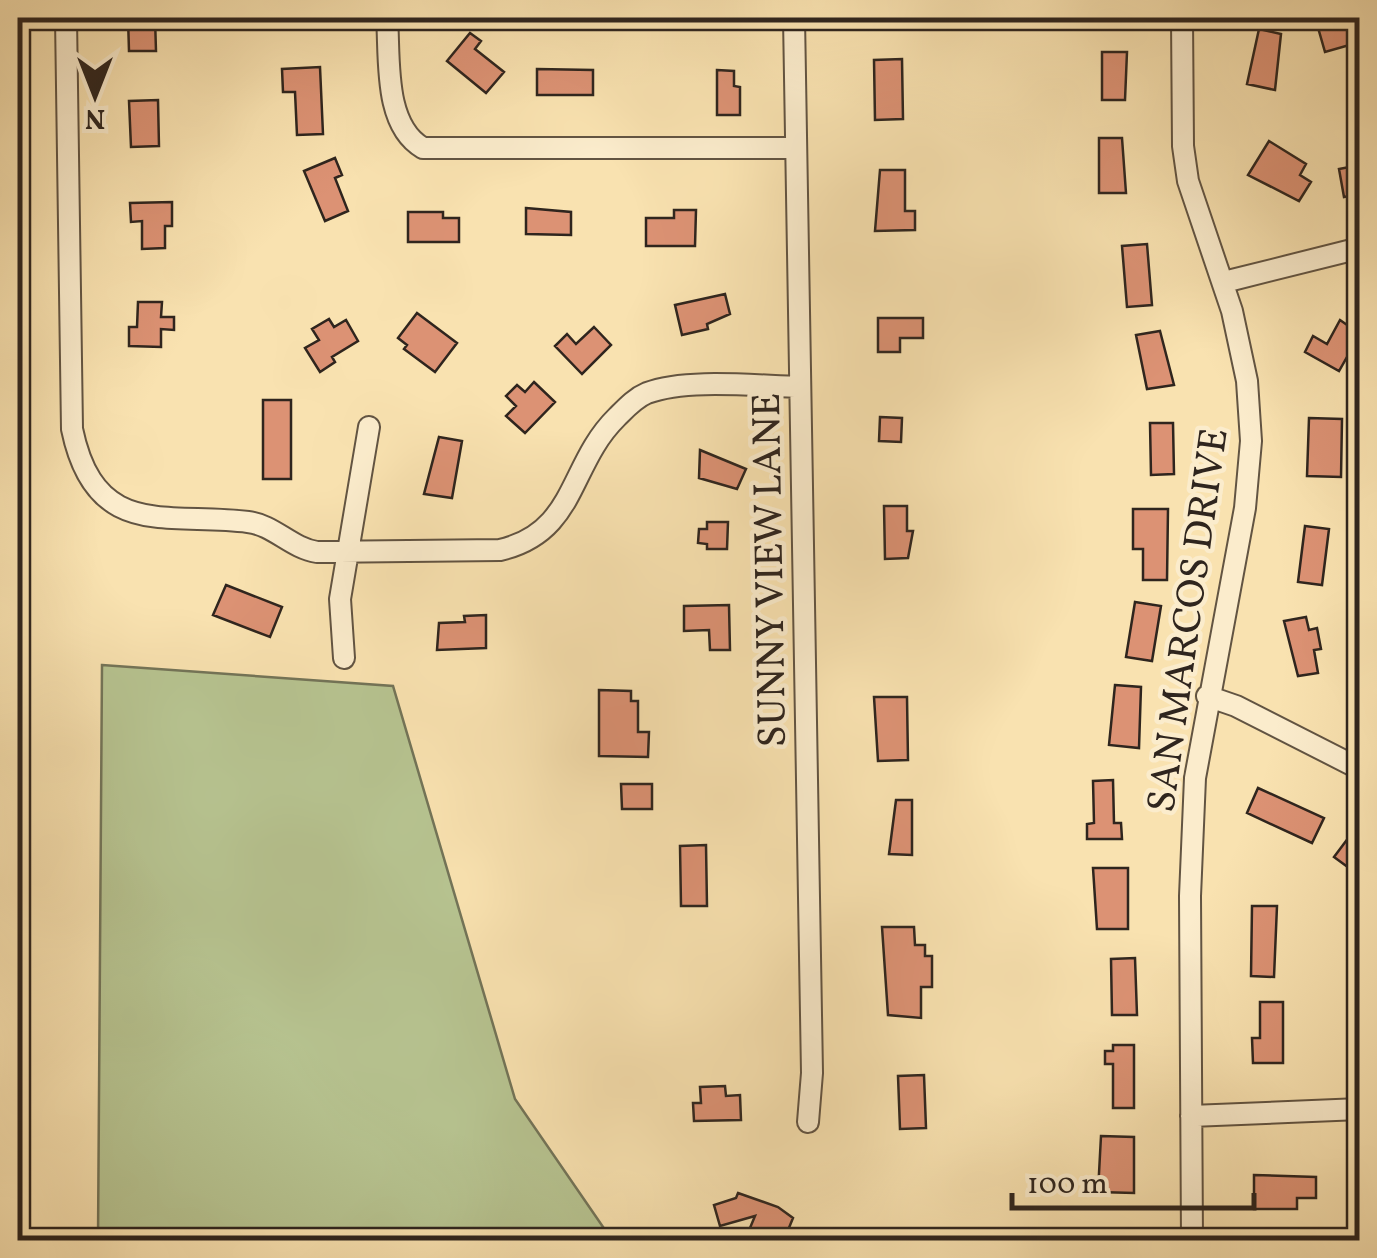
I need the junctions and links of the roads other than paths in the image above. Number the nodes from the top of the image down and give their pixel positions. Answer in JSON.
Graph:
{"nodes":[{"id":1,"x":66,"y":18,"type":"edge"},
{"id":2,"x":388,"y":18,"type":"edge"},
{"id":3,"x":794,"y":18,"type":"edge"},
{"id":4,"x":1182,"y":18,"type":"edge"},
{"id":5,"x":796,"y":148,"type":"junction"},
{"id":6,"x":1360,"y":248,"type":"edge"},
{"id":7,"x":1224,"y":282,"type":"junction"},
{"id":8,"x":800,"y":387,"type":"junction"},
{"id":9,"x":368,"y":427,"type":"dead end"},
{"id":10,"x":346,"y":554,"type":"junction"},
{"id":11,"x":344,"y":658,"type":"dead end"},
{"id":12,"x":1207,"y":696,"type":"junction"},
{"id":13,"x":1360,"y":769,"type":"edge"},
{"id":14,"x":1360,"y":1109,"type":"edge"},
{"id":15,"x":1191,"y":1116,"type":"junction"},
{"id":16,"x":808,"y":1122,"type":"dead end"},
{"id":17,"x":1192,"y":1240,"type":"edge"}],
"edges":[{"from":1,"to":10,"type":"street"},
{"from":2,"to":5,"type":"street"},
{"from":3,"to":5,"type":"street","name":"SUNNY VIEW LANE"},
{"from":4,"to":7,"type":"street","name":"SAN MARCOS DRIVE"},
{"from":5,"to":8,"type":"street","name":"SUNNY VIEW LANE"},
{"from":6,"to":7,"type":"street"},
{"from":7,"to":12,"type":"street","name":"SAN MARCOS DRIVE"},
{"from":8,"to":10,"type":"street"},
{"from":8,"to":16,"type":"street","name":"SUNNY VIEW LANE"},
{"from":9,"to":10,"type":"street"},
{"from":10,"to":11,"type":"street"},
{"from":12,"to":13,"type":"street"},
{"from":12,"to":15,"type":"street","name":"SAN MARCOS DRIVE"},
{"from":14,"to":15,"type":"street"},
{"from":15,"to":17,"type":"street","name":"SAN MARCOS DRIVE"}]}
